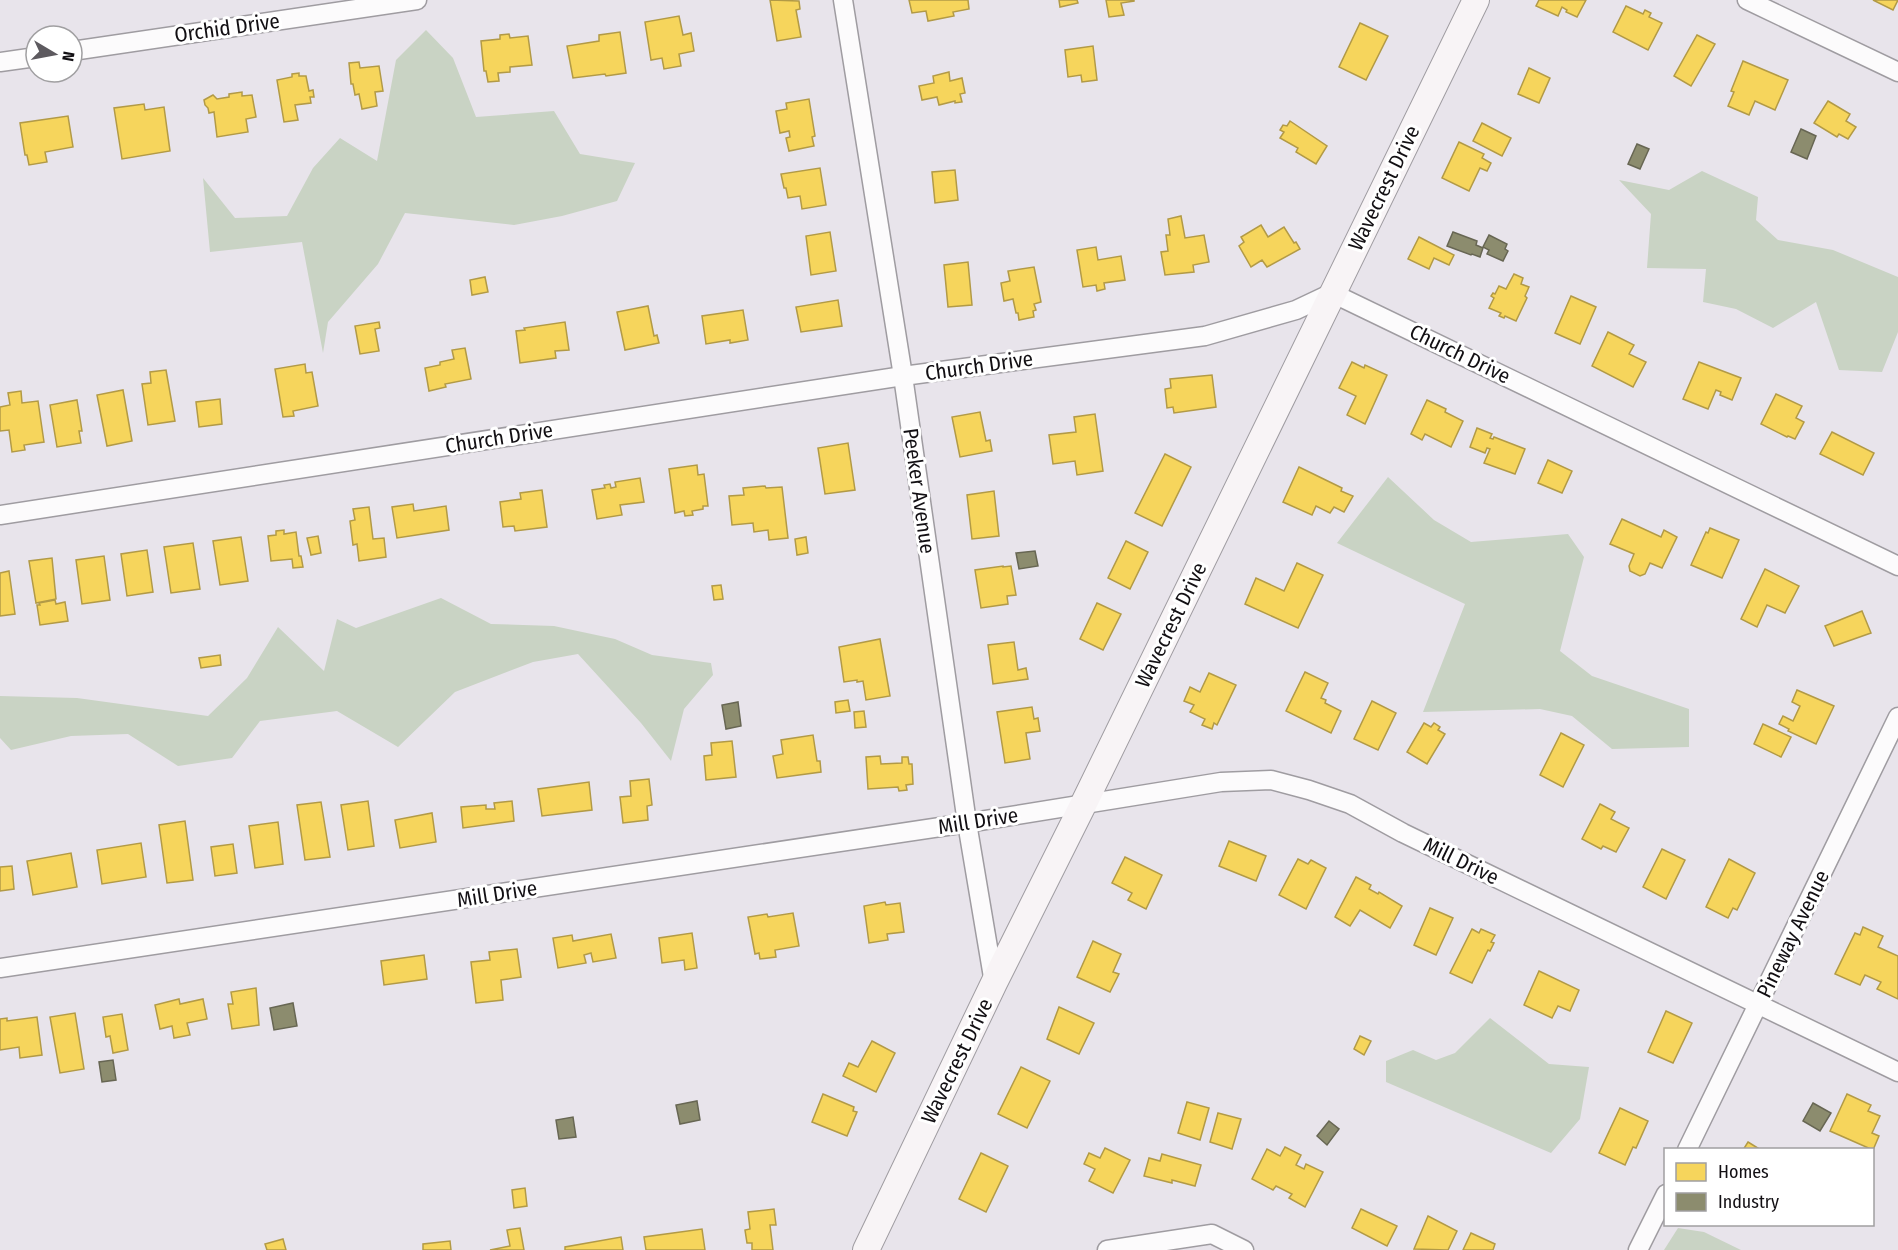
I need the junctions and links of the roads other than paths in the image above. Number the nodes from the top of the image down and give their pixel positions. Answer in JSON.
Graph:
{"nodes":[{"id":1,"x":417,"y":0,"type":"edge"},
{"id":2,"x":843,"y":0,"type":"edge"},
{"id":3,"x":1476,"y":0,"type":"edge"},
{"id":4,"x":1747,"y":0,"type":"edge"},
{"id":5,"x":84,"y":49,"type":"edge"},
{"id":6,"x":24,"y":59,"type":"edge"},
{"id":7,"x":0,"y":62,"type":"edge"},
{"id":8,"x":1898,"y":72,"type":"edge"},
{"id":9,"x":1332,"y":293,"type":"junction"},
{"id":10,"x":903,"y":376,"type":"junction"},
{"id":11,"x":0,"y":515,"type":"edge"},
{"id":12,"x":1898,"y":566,"type":"edge"},
{"id":13,"x":1898,"y":717,"type":"edge"},
{"id":14,"x":1084,"y":804,"type":"junction"},
{"id":15,"x":967,"y":823,"type":"junction"},
{"id":16,"x":0,"y":968,"type":"edge"},
{"id":17,"x":994,"y":982,"type":"junction"},
{"id":18,"x":1759,"y":1005,"type":"junction"},
{"id":19,"x":1898,"y":1072,"type":"edge"},
{"id":20,"x":1688,"y":1148,"type":"edge"},
{"id":21,"x":1664,"y":1196,"type":"edge"},
{"id":22,"x":866,"y":1250,"type":"edge"},
{"id":23,"x":1107,"y":1250,"type":"edge"},
{"id":24,"x":1244,"y":1250,"type":"edge"},
{"id":25,"x":1638,"y":1250,"type":"edge"}],
"edges":[{"from":1,"to":5,"type":"street","name":"Orchid Drive"},
{"from":2,"to":10,"type":"street","name":"Peeker Avenue"},
{"from":3,"to":9,"type":"street","name":"Wavecrest Drive"},
{"from":4,"to":8,"type":"street"},
{"from":6,"to":7,"type":"street"},
{"from":9,"to":10,"type":"street","name":"Church Drive"},
{"from":9,"to":12,"type":"street","name":"Church Drive"},
{"from":9,"to":14,"type":"street","name":"Wavecrest Drive"},
{"from":10,"to":11,"type":"street","name":"Church Drive"},
{"from":10,"to":15,"type":"street","name":"Peeker Avenue"},
{"from":13,"to":18,"type":"street","name":"Pineway Avenue"},
{"from":14,"to":15,"type":"street","name":"Mill Drive"},
{"from":14,"to":17,"type":"street","name":"Wavecrest Drive"},
{"from":14,"to":18,"type":"street","name":"Mill Drive"},
{"from":15,"to":16,"type":"street","name":"Mill Drive"},
{"from":15,"to":17,"type":"street","name":"Peeker Avenue"},
{"from":17,"to":22,"type":"street","name":"Wavecrest Drive"},
{"from":18,"to":19,"type":"street","name":"Mill Drive"},
{"from":18,"to":20,"type":"street","name":"Pineway Avenue"},
{"from":21,"to":25,"type":"street"},
{"from":23,"to":24,"type":"street"}]}
